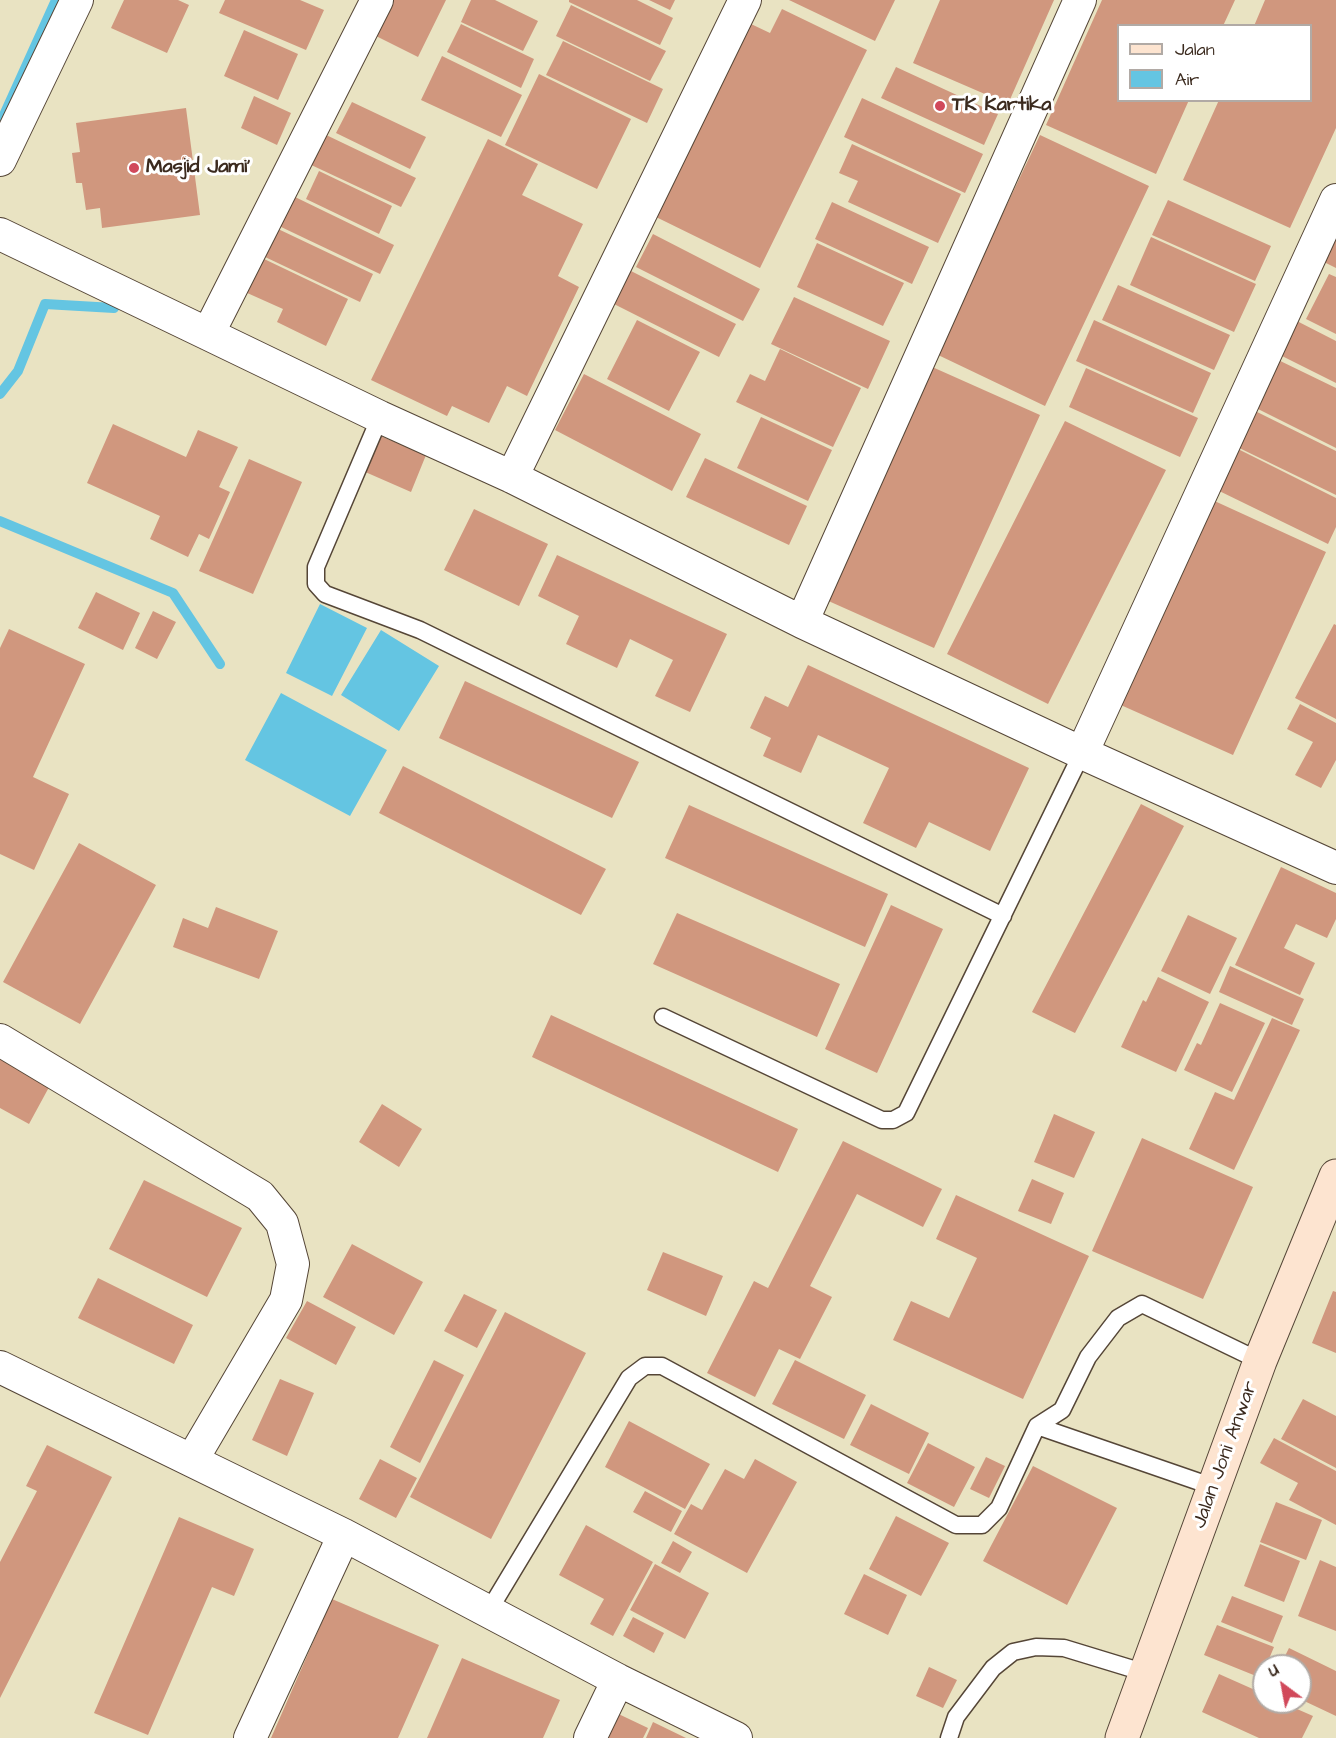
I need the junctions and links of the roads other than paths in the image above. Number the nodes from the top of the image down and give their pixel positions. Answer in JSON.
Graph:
{"nodes":[{"id":1,"x":77,"y":0,"type":"edge"},
{"id":2,"x":377,"y":0,"type":"edge"},
{"id":3,"x":746,"y":0,"type":"edge"},
{"id":4,"x":1080,"y":0,"type":"edge"},
{"id":5,"x":0,"y":160,"type":"edge"},
{"id":6,"x":1336,"y":200,"type":"edge"},
{"id":7,"x":0,"y":234,"type":"edge"},
{"id":8,"x":208,"y":334,"type":"junction"},
{"id":9,"x":380,"y":417,"type":"junction"},
{"id":10,"x":512,"y":477,"type":"junction"},
{"id":11,"x":802,"y":622,"type":"junction"},
{"id":12,"x":1082,"y":753,"type":"junction"},
{"id":13,"x":1336,"y":868,"type":"edge"},
{"id":14,"x":1003,"y":916,"type":"junction"},
{"id":15,"x":663,"y":1017,"type":"dead end"},
{"id":16,"x":0,"y":1040,"type":"edge"},
{"id":17,"x":1336,"y":1176,"type":"edge"},
{"id":18,"x":1260,"y":1361,"type":"junction"},
{"id":19,"x":0,"y":1367,"type":"edge"},
{"id":20,"x":1037,"y":1426,"type":"junction"},
{"id":21,"x":192,"y":1460,"type":"junction"},
{"id":22,"x":1214,"y":1487,"type":"junction"},
{"id":23,"x":344,"y":1535,"type":"junction"},
{"id":24,"x":488,"y":1612,"type":"junction"},
{"id":25,"x":1146,"y":1673,"type":"junction"},
{"id":26,"x":618,"y":1680,"type":"junction"},
{"id":27,"x":250,"y":1738,"type":"edge"},
{"id":28,"x":590,"y":1738,"type":"edge"},
{"id":29,"x":736,"y":1738,"type":"edge"},
{"id":30,"x":949,"y":1738,"type":"edge"},
{"id":31,"x":1122,"y":1738,"type":"edge"}],
"edges":[{"from":1,"to":5,"type":"street"},
{"from":2,"to":8,"type":"street"},
{"from":3,"to":10,"type":"street"},
{"from":4,"to":11,"type":"street"},
{"from":6,"to":12,"type":"street"},
{"from":7,"to":8,"type":"street"},
{"from":8,"to":9,"type":"street"},
{"from":9,"to":10,"type":"street"},
{"from":9,"to":14,"type":"lane"},
{"from":10,"to":11,"type":"street"},
{"from":11,"to":12,"type":"street"},
{"from":12,"to":13,"type":"street"},
{"from":12,"to":14,"type":"lane"},
{"from":14,"to":15,"type":"lane"},
{"from":16,"to":21,"type":"street"},
{"from":17,"to":18,"type":"main road","name":"Jalan Joni Anwar"},
{"from":18,"to":20,"type":"lane"},
{"from":18,"to":22,"type":"main road","name":"Jalan Joni Anwar"},
{"from":19,"to":21,"type":"street"},
{"from":20,"to":22,"type":"lane"},
{"from":20,"to":24,"type":"lane"},
{"from":21,"to":23,"type":"street"},
{"from":22,"to":25,"type":"main road","name":"Jalan Joni Anwar"},
{"from":23,"to":24,"type":"street"},
{"from":23,"to":27,"type":"street"},
{"from":24,"to":26,"type":"street"},
{"from":25,"to":30,"type":"lane"},
{"from":25,"to":31,"type":"main road","name":"Jalan Joni Anwar"},
{"from":26,"to":28,"type":"street"},
{"from":26,"to":29,"type":"street"}]}
